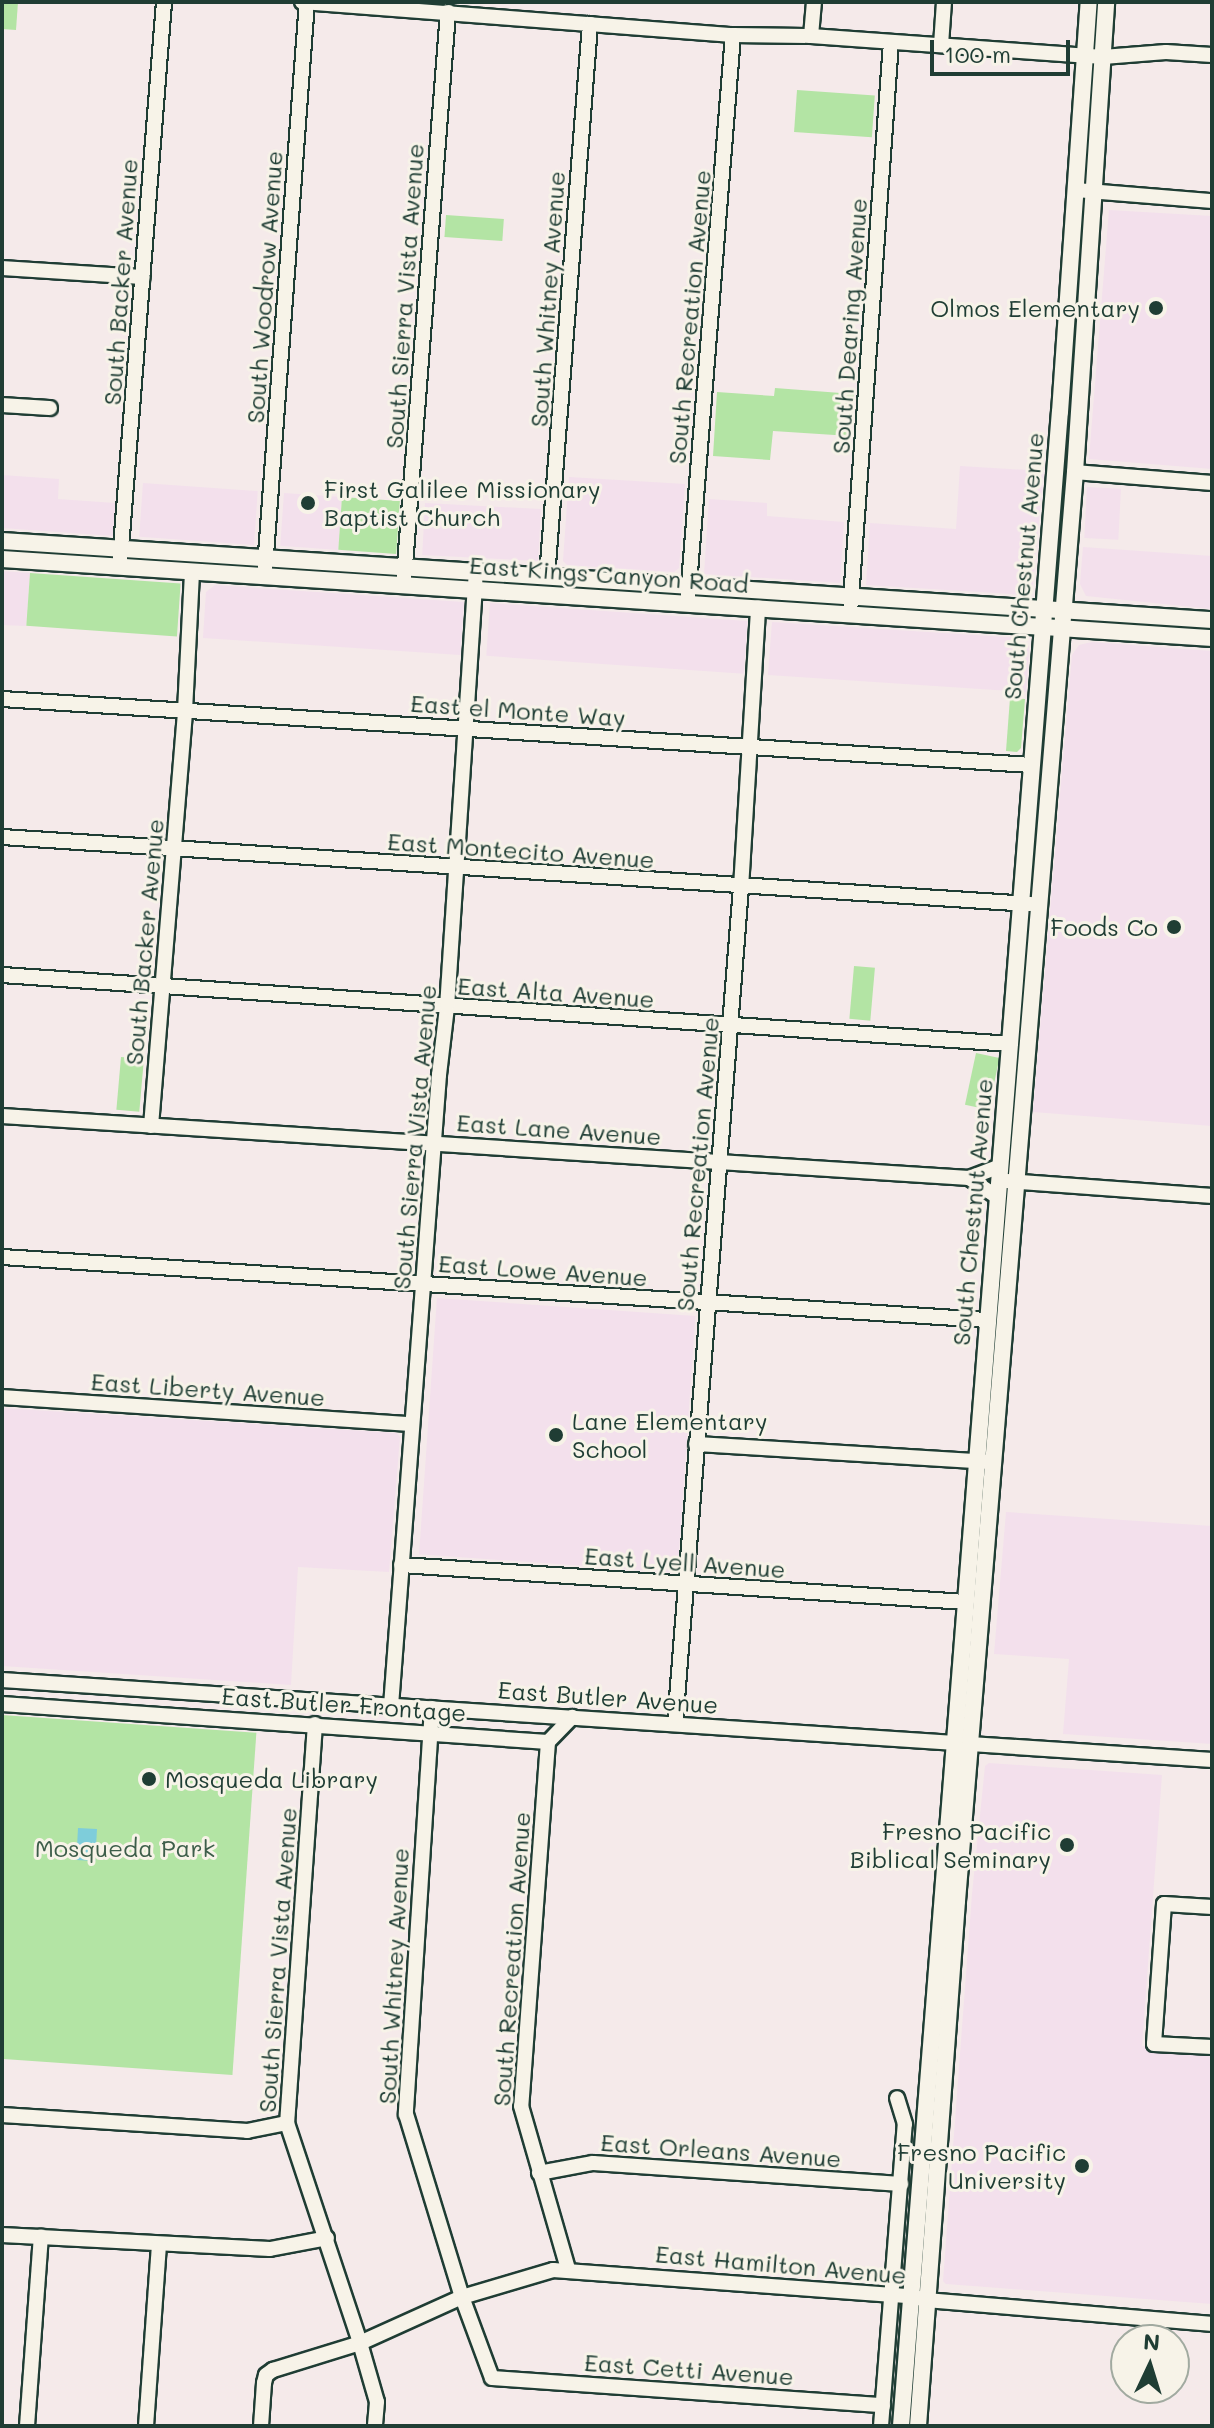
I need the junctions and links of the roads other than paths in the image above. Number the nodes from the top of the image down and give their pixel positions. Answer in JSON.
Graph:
{"nodes":[{"id":1,"x":164,"y":2,"type":"edge"},
{"id":2,"x":305,"y":2,"type":"edge"},
{"id":3,"x":814,"y":2,"type":"edge"},
{"id":4,"x":944,"y":2,"type":"edge"},
{"id":5,"x":1089,"y":2,"type":"edge"},
{"id":6,"x":1106,"y":2,"type":"edge"},
{"id":7,"x":441,"y":8,"type":"edge"},
{"id":8,"x":590,"y":24,"type":"junction"},
{"id":9,"x":733,"y":35,"type":"junction"},
{"id":10,"x":811,"y":36,"type":"junction"},
{"id":11,"x":891,"y":43,"type":"junction"},
{"id":12,"x":941,"y":45,"type":"junction"},
{"id":13,"x":1212,"y":55,"type":"edge"},
{"id":14,"x":1095,"y":56,"type":"junction"},
{"id":15,"x":1085,"y":190,"type":"junction"},
{"id":16,"x":1212,"y":201,"type":"edge"},
{"id":17,"x":2,"y":268,"type":"edge"},
{"id":18,"x":143,"y":277,"type":"junction"},
{"id":19,"x":1066,"y":332,"type":"junction"},
{"id":20,"x":1084,"y":333,"type":"junction"},
{"id":21,"x":2,"y":405,"type":"edge"},
{"id":22,"x":50,"y":408,"type":"dead end"},
{"id":23,"x":1075,"y":472,"type":"junction"},
{"id":24,"x":1212,"y":483,"type":"edge"},
{"id":25,"x":2,"y":541,"type":"edge"},
{"id":26,"x":120,"y":557,"type":"junction"},
{"id":27,"x":266,"y":558,"type":"junction"},
{"id":28,"x":2,"y":559,"type":"edge"},
{"id":29,"x":192,"y":571,"type":"junction"},
{"id":30,"x":265,"y":575,"type":"junction"},
{"id":31,"x":404,"y":576,"type":"junction"},
{"id":32,"x":547,"y":577,"type":"junction"},
{"id":33,"x":474,"y":580,"type":"junction"},
{"id":34,"x":688,"y":594,"type":"junction"},
{"id":35,"x":851,"y":594,"type":"junction"},
{"id":36,"x":1043,"y":606,"type":"junction"},
{"id":37,"x":758,"y":608,"type":"junction"},
{"id":38,"x":1063,"y":608,"type":"junction"},
{"id":39,"x":850,"y":613,"type":"junction"},
{"id":40,"x":1212,"y":620,"type":"edge"},
{"id":41,"x":1041,"y":626,"type":"junction"},
{"id":42,"x":1062,"y":628,"type":"junction"},
{"id":43,"x":1212,"y":638,"type":"edge"},
{"id":44,"x":2,"y":699,"type":"edge"},
{"id":45,"x":185,"y":711,"type":"junction"},
{"id":46,"x":465,"y":728,"type":"junction"},
{"id":47,"x":748,"y":747,"type":"junction"},
{"id":48,"x":1031,"y":765,"type":"junction"},
{"id":49,"x":2,"y":837,"type":"edge"},
{"id":50,"x":1044,"y":841,"type":"junction"},
{"id":51,"x":173,"y":850,"type":"junction"},
{"id":52,"x":455,"y":866,"type":"junction"},
{"id":53,"x":741,"y":888,"type":"junction"},
{"id":54,"x":1029,"y":904,"type":"junction"},
{"id":55,"x":2,"y":975,"type":"edge"},
{"id":56,"x":162,"y":985,"type":"junction"},
{"id":57,"x":447,"y":1007,"type":"junction"},
{"id":58,"x":730,"y":1025,"type":"junction"},
{"id":59,"x":1011,"y":1044,"type":"junction"},
{"id":60,"x":2,"y":1116,"type":"edge"},
{"id":61,"x":151,"y":1126,"type":"junction"},
{"id":62,"x":433,"y":1142,"type":"junction"},
{"id":63,"x":717,"y":1162,"type":"junction"},
{"id":64,"x":969,"y":1178,"type":"junction"},
{"id":65,"x":1003,"y":1182,"type":"junction"},
{"id":66,"x":1212,"y":1196,"type":"edge"},
{"id":67,"x":2,"y":1257,"type":"edge"},
{"id":68,"x":989,"y":1281,"type":"junction"},
{"id":69,"x":425,"y":1285,"type":"junction"},
{"id":70,"x":707,"y":1302,"type":"junction"},
{"id":71,"x":986,"y":1320,"type":"junction"},
{"id":72,"x":1001,"y":1358,"type":"junction"},
{"id":73,"x":2,"y":1397,"type":"edge"},
{"id":74,"x":411,"y":1424,"type":"junction"},
{"id":75,"x":696,"y":1444,"type":"junction"},
{"id":76,"x":984,"y":1462,"type":"junction"},
{"id":77,"x":401,"y":1565,"type":"junction"},
{"id":78,"x":686,"y":1584,"type":"junction"},
{"id":79,"x":966,"y":1602,"type":"junction"},
{"id":80,"x":2,"y":1680,"type":"edge"},
{"id":81,"x":138,"y":1689,"type":"junction"},
{"id":82,"x":2,"y":1704,"type":"edge"},
{"id":83,"x":391,"y":1706,"type":"junction"},
{"id":84,"x":432,"y":1708,"type":"junction"},
{"id":85,"x":137,"y":1712,"type":"junction"},
{"id":86,"x":572,"y":1717,"type":"junction"},
{"id":87,"x":315,"y":1724,"type":"junction"},
{"id":88,"x":675,"y":1724,"type":"junction"},
{"id":89,"x":431,"y":1732,"type":"junction"},
{"id":90,"x":548,"y":1742,"type":"junction"},
{"id":91,"x":964,"y":1742,"type":"junction"},
{"id":92,"x":1212,"y":1760,"type":"edge"},
{"id":93,"x":1212,"y":1907,"type":"edge"},
{"id":94,"x":1212,"y":2047,"type":"edge"},
{"id":95,"x":897,"y":2098,"type":"dead end"},
{"id":96,"x":2,"y":2115,"type":"edge"},
{"id":97,"x":287,"y":2123,"type":"junction"},
{"id":98,"x":539,"y":2173,"type":"junction"},
{"id":99,"x":901,"y":2184,"type":"junction"},
{"id":100,"x":2,"y":2235,"type":"edge"},
{"id":101,"x":41,"y":2237,"type":"junction"},
{"id":102,"x":327,"y":2238,"type":"junction"},
{"id":103,"x":159,"y":2244,"type":"junction"},
{"id":104,"x":568,"y":2269,"type":"junction"},
{"id":105,"x":901,"y":2295,"type":"junction"},
{"id":106,"x":462,"y":2297,"type":"junction"},
{"id":107,"x":927,"y":2300,"type":"junction"},
{"id":108,"x":1212,"y":2324,"type":"edge"},
{"id":109,"x":360,"y":2343,"type":"junction"},
{"id":110,"x":492,"y":2378,"type":"joint"},
{"id":111,"x":883,"y":2405,"type":"junction"},
{"id":112,"x":27,"y":2426,"type":"edge"},
{"id":113,"x":146,"y":2426,"type":"edge"},
{"id":114,"x":261,"y":2426,"type":"edge"},
{"id":115,"x":375,"y":2426,"type":"edge"},
{"id":116,"x":881,"y":2426,"type":"edge"},
{"id":117,"x":901,"y":2426,"type":"edge"},
{"id":118,"x":918,"y":2426,"type":"edge"}],
"edges":[{"from":1,"to":18,"type":"street","name":"South Backer Avenue"},
{"from":2,"to":7,"type":"street"},
{"from":2,"to":27,"type":"street","name":"South Woodrow Avenue"},
{"from":3,"to":10,"type":"street"},
{"from":4,"to":12,"type":"street"},
{"from":5,"to":14,"type":"main road","name":"South Chestnut Avenue"},
{"from":6,"to":14,"type":"main road","name":"South Chestnut Avenue"},
{"from":7,"to":8,"type":"street"},
{"from":7,"to":31,"type":"street","name":"South Sierra Vista Avenue"},
{"from":8,"to":9,"type":"street"},
{"from":8,"to":32,"type":"street","name":"South Whitney Avenue"},
{"from":9,"to":10,"type":"street"},
{"from":9,"to":34,"type":"street","name":"South Recreation Avenue"},
{"from":10,"to":11,"type":"street"},
{"from":11,"to":12,"type":"street"},
{"from":11,"to":35,"type":"street","name":"South Dearing Avenue"},
{"from":12,"to":14,"type":"street"},
{"from":13,"to":14,"type":"street"},
{"from":14,"to":15,"type":"main road","name":"South Chestnut Avenue"},
{"from":15,"to":16,"type":"street"},
{"from":15,"to":19,"type":"main road","name":"South Chestnut Avenue"},
{"from":15,"to":20,"type":"main road","name":"South Chestnut Avenue"},
{"from":17,"to":18,"type":"street"},
{"from":18,"to":26,"type":"street","name":"South Backer Avenue"},
{"from":19,"to":20,"type":"main road"},
{"from":19,"to":36,"type":"main road","name":"South Chestnut Avenue"},
{"from":20,"to":23,"type":"main road","name":"South Chestnut Avenue"},
{"from":21,"to":22,"type":"street"},
{"from":23,"to":24,"type":"street"},
{"from":23,"to":38,"type":"main road","name":"South Chestnut Avenue"},
{"from":25,"to":26,"type":"main road","name":"East Kings Canyon Road"},
{"from":26,"to":27,"type":"main road","name":"East Kings Canyon Road"},
{"from":26,"to":28,"type":"main road","name":"East Kings Canyon Road"},
{"from":26,"to":29,"type":"main road","name":"East Kings Canyon Road"},
{"from":27,"to":30,"type":"street","name":"South Woodrow Avenue"},
{"from":27,"to":31,"type":"main road","name":"East Kings Canyon Road"},
{"from":29,"to":30,"type":"main road","name":"East Kings Canyon Road"},
{"from":29,"to":45,"type":"street","name":"South Backer Avenue"},
{"from":30,"to":31,"type":"main road","name":"East Kings Canyon Road"},
{"from":31,"to":33,"type":"main road","name":"East Kings Canyon Road"},
{"from":32,"to":33,"type":"main road","name":"East Kings Canyon Road"},
{"from":32,"to":34,"type":"main road","name":"East Kings Canyon Road"},
{"from":33,"to":34,"type":"main road","name":"East Kings Canyon Road"},
{"from":33,"to":46,"type":"street","name":"South Sierra Vista Avenue"},
{"from":34,"to":35,"type":"main road","name":"East Kings Canyon Road"},
{"from":34,"to":37,"type":"main road","name":"East Kings Canyon Road"},
{"from":35,"to":36,"type":"main road","name":"East Kings Canyon Road"},
{"from":35,"to":39,"type":"street","name":"South Dearing Avenue"},
{"from":36,"to":38,"type":"main road","name":"East Kings Canyon Road"},
{"from":36,"to":41,"type":"main road","name":"South Chestnut Avenue"},
{"from":37,"to":39,"type":"main road","name":"East Kings Canyon Road"},
{"from":37,"to":47,"type":"street","name":"South Recreation Avenue"},
{"from":38,"to":40,"type":"main road","name":"East Kings Canyon Road"},
{"from":38,"to":42,"type":"main road","name":"South Chestnut Avenue"},
{"from":39,"to":41,"type":"main road","name":"East Kings Canyon Road"},
{"from":41,"to":42,"type":"main road","name":"East Kings Canyon Road"},
{"from":41,"to":48,"type":"main road","name":"South Chestnut Avenue"},
{"from":42,"to":43,"type":"main road","name":"East Kings Canyon Road"},
{"from":42,"to":50,"type":"main road","name":"South Chestnut Avenue"},
{"from":44,"to":45,"type":"street","name":"East el Monte Way"},
{"from":45,"to":46,"type":"street","name":"East el Monte Way"},
{"from":45,"to":51,"type":"street","name":"South Backer Avenue"},
{"from":46,"to":47,"type":"street","name":"East el Monte Way"},
{"from":46,"to":52,"type":"street","name":"South Sierra Vista Avenue"},
{"from":47,"to":48,"type":"street","name":"East el Monte Way"},
{"from":47,"to":53,"type":"street","name":"South Recreation Avenue"},
{"from":48,"to":50,"type":"main road"},
{"from":48,"to":54,"type":"main road","name":"South Chestnut Avenue"},
{"from":49,"to":51,"type":"street","name":"East Montecito Avenue"},
{"from":50,"to":54,"type":"main road","name":"South Chestnut Avenue"},
{"from":51,"to":52,"type":"street","name":"East Montecito Avenue"},
{"from":51,"to":56,"type":"street","name":"South Backer Avenue"},
{"from":52,"to":53,"type":"street","name":"East Montecito Avenue"},
{"from":52,"to":57,"type":"street","name":"South Sierra Vista Avenue"},
{"from":53,"to":54,"type":"street","name":"East Montecito Avenue"},
{"from":53,"to":58,"type":"street","name":"South Recreation Avenue"},
{"from":54,"to":59,"type":"main road","name":"South Chestnut Avenue"},
{"from":54,"to":65,"type":"main road","name":"South Chestnut Avenue"},
{"from":55,"to":56,"type":"street","name":"East Alta Avenue"},
{"from":56,"to":57,"type":"street","name":"East Alta Avenue"},
{"from":56,"to":61,"type":"street","name":"South Backer Avenue"},
{"from":57,"to":58,"type":"street","name":"East Alta Avenue"},
{"from":57,"to":62,"type":"street","name":"South Sierra Vista Avenue"},
{"from":58,"to":59,"type":"street","name":"East Alta Avenue"},
{"from":58,"to":63,"type":"street","name":"South Recreation Avenue"},
{"from":59,"to":65,"type":"main road","name":"South Chestnut Avenue"},
{"from":60,"to":61,"type":"street","name":"East Lane Avenue"},
{"from":61,"to":62,"type":"street","name":"East Lane Avenue"},
{"from":62,"to":63,"type":"street","name":"East Lane Avenue"},
{"from":62,"to":69,"type":"street","name":"South Sierra Vista Avenue"},
{"from":63,"to":64,"type":"street","name":"East Lane Avenue"},
{"from":63,"to":70,"type":"street","name":"South Recreation Avenue"},
{"from":64,"to":65,"type":"street","name":"East Lane Avenue"},
{"from":64,"to":65,"type":"street"},
{"from":65,"to":66,"type":"street","name":"East Lane Avenue"},
{"from":65,"to":68,"type":"main road","name":"South Chestnut Avenue"},
{"from":65,"to":72,"type":"main road","name":"South Chestnut Avenue"},
{"from":67,"to":69,"type":"street","name":"East Lowe Avenue"},
{"from":68,"to":71,"type":"main road","name":"South Chestnut Avenue"},
{"from":68,"to":72,"type":"main road"},
{"from":69,"to":70,"type":"street","name":"East Lowe Avenue"},
{"from":69,"to":74,"type":"street","name":"South Sierra Vista Avenue"},
{"from":70,"to":71,"type":"street","name":"East Lowe Avenue"},
{"from":70,"to":75,"type":"street","name":"South Recreation Avenue"},
{"from":71,"to":76,"type":"main road","name":"South Chestnut Avenue"},
{"from":72,"to":76,"type":"main road","name":"South Chestnut Avenue"},
{"from":73,"to":74,"type":"street","name":"East Liberty Avenue"},
{"from":74,"to":77,"type":"street","name":"South Sierra Vista Avenue"},
{"from":75,"to":76,"type":"street"},
{"from":75,"to":78,"type":"street","name":"South Recreation Avenue"},
{"from":76,"to":79,"type":"main road","name":"South Chestnut Avenue"},
{"from":76,"to":91,"type":"main road","name":"South Chestnut Avenue"},
{"from":77,"to":78,"type":"street","name":"East Lyell Avenue"},
{"from":77,"to":83,"type":"street","name":"South Sierra Vista Avenue"},
{"from":78,"to":79,"type":"street","name":"East Lyell Avenue"},
{"from":78,"to":88,"type":"street","name":"South Recreation Avenue"},
{"from":79,"to":91,"type":"main road","name":"South Chestnut Avenue"},
{"from":80,"to":81,"type":"street","name":"East Butler Avenue"},
{"from":81,"to":83,"type":"street","name":"East Butler Avenue"},
{"from":81,"to":85,"type":"street"},
{"from":82,"to":85,"type":"street","name":"East Butler Frontage"},
{"from":83,"to":84,"type":"street","name":"East Butler Avenue"},
{"from":84,"to":86,"type":"street","name":"East Butler Avenue"},
{"from":84,"to":89,"type":"street","name":"South Whitney Avenue"},
{"from":85,"to":87,"type":"street","name":"East Butler Frontage"},
{"from":86,"to":88,"type":"street","name":"East Butler Avenue"},
{"from":86,"to":90,"type":"street"},
{"from":87,"to":89,"type":"street","name":"East Butler Frontage"},
{"from":87,"to":97,"type":"street","name":"South Sierra Vista Avenue"},
{"from":88,"to":91,"type":"street","name":"East Butler Avenue"},
{"from":89,"to":90,"type":"street","name":"East Butler Frontage"},
{"from":89,"to":106,"type":"street","name":"South Whitney Avenue"},
{"from":90,"to":98,"type":"street","name":"South Recreation Avenue"},
{"from":91,"to":92,"type":"street","name":"East Butler Avenue"},
{"from":91,"to":105,"type":"main road","name":"South Chestnut Avenue"},
{"from":91,"to":107,"type":"main road","name":"South Chestnut Avenue"},
{"from":93,"to":94,"type":"street"},
{"from":95,"to":99,"type":"street"},
{"from":96,"to":97,"type":"street"},
{"from":97,"to":102,"type":"street","name":"South Sierra Vista Avenue"},
{"from":98,"to":99,"type":"street","name":"East Orleans Avenue"},
{"from":98,"to":104,"type":"street","name":"South Recreation Avenue"},
{"from":99,"to":105,"type":"street"},
{"from":100,"to":101,"type":"street"},
{"from":101,"to":103,"type":"street"},
{"from":101,"to":112,"type":"street"},
{"from":102,"to":103,"type":"street"},
{"from":102,"to":109,"type":"street","name":"South Sierra Vista Avenue"},
{"from":103,"to":113,"type":"street"},
{"from":104,"to":105,"type":"street","name":"East Hamilton Avenue"},
{"from":104,"to":106,"type":"street","name":"East Hamilton Avenue"},
{"from":105,"to":107,"type":"street","name":"East Hamilton Avenue"},
{"from":105,"to":111,"type":"street"},
{"from":105,"to":117,"type":"main road","name":"South Chestnut Avenue"},
{"from":106,"to":109,"type":"street","name":"East Hamilton Avenue"},
{"from":106,"to":110,"type":"street","name":"South Whitney Avenue"},
{"from":107,"to":108,"type":"street","name":"East Hamilton Avenue"},
{"from":107,"to":118,"type":"main road","name":"South Chestnut Avenue"},
{"from":109,"to":114,"type":"street","name":"East Hamilton Avenue"},
{"from":109,"to":115,"type":"street","name":"South Sierra Vista Avenue"},
{"from":110,"to":111,"type":"street","name":"East Cetti Avenue"},
{"from":111,"to":116,"type":"street"}]}
